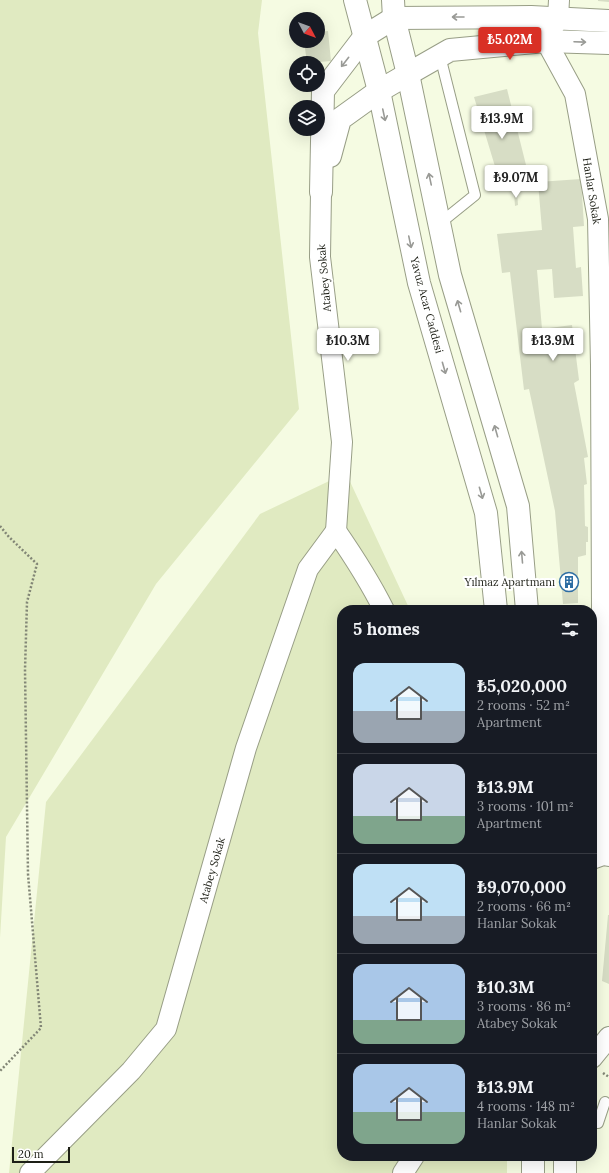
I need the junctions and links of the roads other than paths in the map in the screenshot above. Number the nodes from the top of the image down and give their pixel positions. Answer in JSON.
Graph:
{"nodes":[{"id":1,"x":355,"y":0,"type":"edge"},
{"id":2,"x":394,"y":9,"type":"edge"},
{"id":3,"x":558,"y":9,"type":"edge"},
{"id":4,"x":609,"y":21,"type":"edge"},
{"id":5,"x":365,"y":36,"type":"junction"},
{"id":6,"x":546,"y":41,"type":"junction"},
{"id":7,"x":609,"y":43,"type":"edge"},
{"id":8,"x":440,"y":56,"type":"junction"},
{"id":9,"x":408,"y":74,"type":"junction"},
{"id":10,"x":379,"y":91,"type":"junction"},
{"id":11,"x":321,"y":192,"type":"junction"},
{"id":12,"x":439,"y":224,"type":"junction"},
{"id":13,"x":604,"y":236,"type":"edge"},
{"id":14,"x":605,"y":354,"type":"edge"},
{"id":15,"x":336,"y":531,"type":"junction"},
{"id":16,"x":382,"y":605,"type":"edge"},
{"id":17,"x":495,"y":605,"type":"edge"},
{"id":18,"x":527,"y":605,"type":"edge"},
{"id":19,"x":605,"y":648,"type":"edge"},
{"id":20,"x":601,"y":856,"type":"edge"},
{"id":21,"x":609,"y":1037,"type":"edge"},
{"id":22,"x":597,"y":1052,"type":"edge"},
{"id":23,"x":605,"y":1102,"type":"dead end"},
{"id":24,"x":597,"y":1123,"type":"edge"},
{"id":25,"x":411,"y":1161,"type":"edge"},
{"id":26,"x":534,"y":1161,"type":"edge"},
{"id":27,"x":565,"y":1161,"type":"edge"},
{"id":28,"x":30,"y":1173,"type":"edge"},
{"id":29,"x":403,"y":1173,"type":"edge"},
{"id":30,"x":533,"y":1173,"type":"edge"},
{"id":31,"x":565,"y":1173,"type":"edge"}],
"edges":[{"from":1,"to":5,"type":"main road","name":"Yavuz Acar Caddesi"},
{"from":3,"to":2,"type":"main road","one_way":true},
{"from":2,"to":5,"type":"main road"},
{"from":2,"to":9,"type":"main road"},
{"from":3,"to":4,"type":"main road"},
{"from":3,"to":6,"type":"street"},
{"from":5,"to":10,"type":"main road","name":"Yavuz Acar Caddesi"},
{"from":5,"to":11,"type":"main road","one_way":true},
{"from":6,"to":7,"type":"main road","one_way":true},
{"from":6,"to":8,"type":"main road"},
{"from":6,"to":13,"type":"street","name":"Hanlar Sokak"},
{"from":8,"to":9,"type":"main road"},
{"from":8,"to":12,"type":"lane"},
{"from":9,"to":10,"type":"main road"},
{"from":12,"to":9,"type":"main road","one_way":true},
{"from":10,"to":11,"type":"main road"},
{"from":10,"to":17,"type":"main road","name":"Yavuz Acar Caddesi","one_way":true},
{"from":11,"to":15,"type":"street","name":"Atabey Sokak"},
{"from":18,"to":12,"type":"main road","one_way":true},
{"from":13,"to":14,"type":"street","name":"Hanlar Sokak"},
{"from":14,"to":19,"type":"street","name":"Hanlar Sokak"},
{"from":15,"to":16,"type":"street"},
{"from":15,"to":28,"type":"street","name":"Atabey Sokak"},
{"from":19,"to":20,"type":"street","name":"Hanlar Sokak"},
{"from":21,"to":22,"type":"street"},
{"from":23,"to":24,"type":"lane"},
{"from":25,"to":29,"type":"street"},
{"from":26,"to":30,"type":"main road"},
{"from":27,"to":31,"type":"main road"}]}
